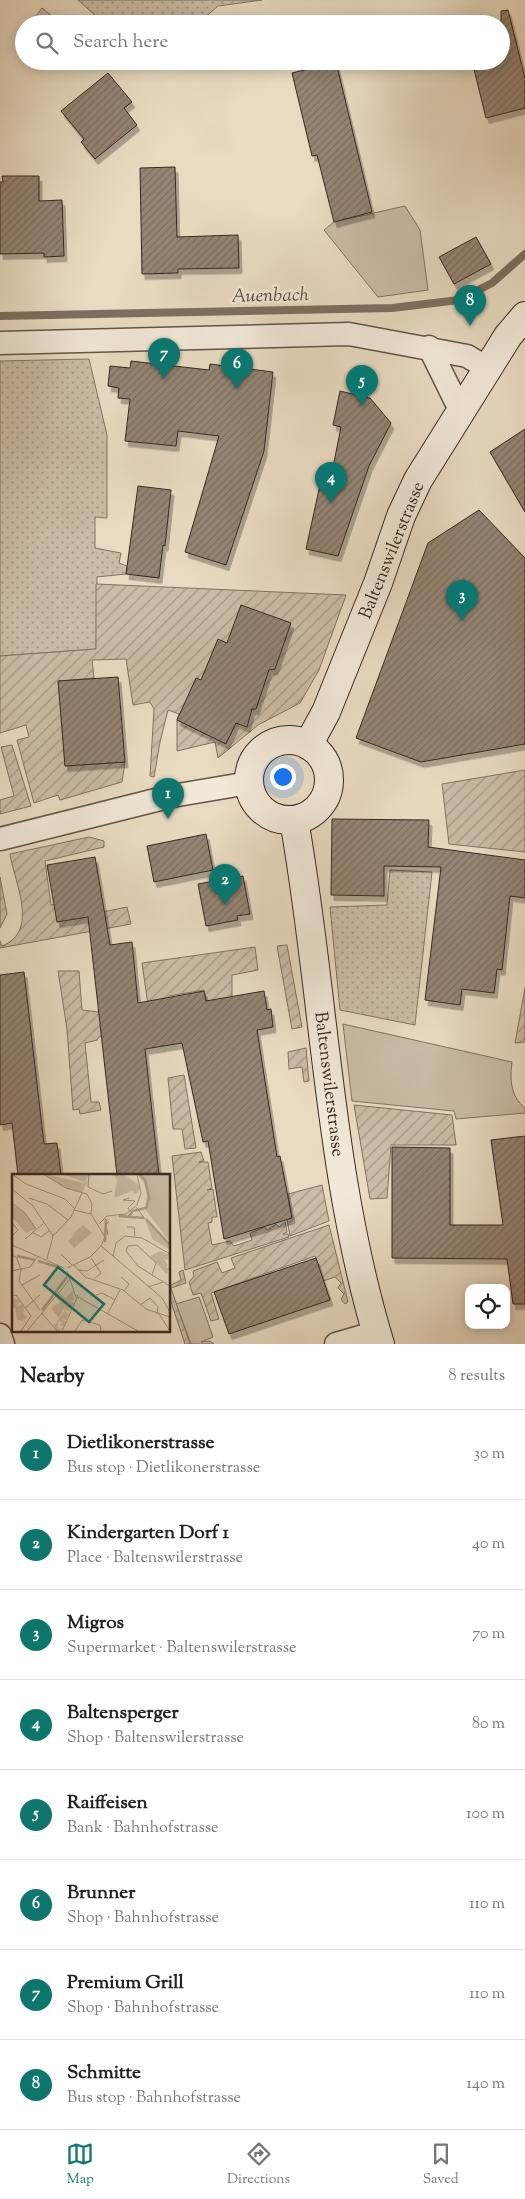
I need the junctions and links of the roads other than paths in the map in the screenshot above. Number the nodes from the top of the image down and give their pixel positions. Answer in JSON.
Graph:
{"nodes":[{"id":1,"x":525,"y":316,"type":"edge"},
{"id":2,"x":0,"y":343,"type":"edge"},
{"id":3,"x":429,"y":348,"type":"junction"},
{"id":4,"x":487,"y":368,"type":"junction"},
{"id":5,"x":460,"y":410,"type":"junction"},
{"id":6,"x":308,"y":745,"type":"junction"},
{"id":7,"x":249,"y":783,"type":"junction"},
{"id":8,"x":294,"y":820,"type":"junction"},
{"id":9,"x":0,"y":839,"type":"edge"},
{"id":10,"x":0,"y":1335,"type":"edge"},
{"id":11,"x":378,"y":1338,"type":"edge"},
{"id":12,"x":4,"y":1344,"type":"edge"},
{"id":13,"x":336,"y":1344,"type":"edge"}],
"edges":[{"from":1,"to":4,"type":"main road","name":"Baltenswilerstrasse"},
{"from":2,"to":3,"type":"street"},
{"from":3,"to":4,"type":"street"},
{"from":3,"to":5,"type":"street"},
{"from":4,"to":5,"type":"main road","name":"Baltenswilerstrasse"},
{"from":5,"to":6,"type":"main road","name":"Baltenswilerstrasse"},
{"from":6,"to":7,"type":"main road"},
{"from":6,"to":8,"type":"main road"},
{"from":7,"to":8,"type":"main road"},
{"from":7,"to":9,"type":"street"},
{"from":8,"to":11,"type":"main road","name":"Baltenswilerstrasse"},
{"from":10,"to":12,"type":"street"},
{"from":11,"to":13,"type":"street"}]}
